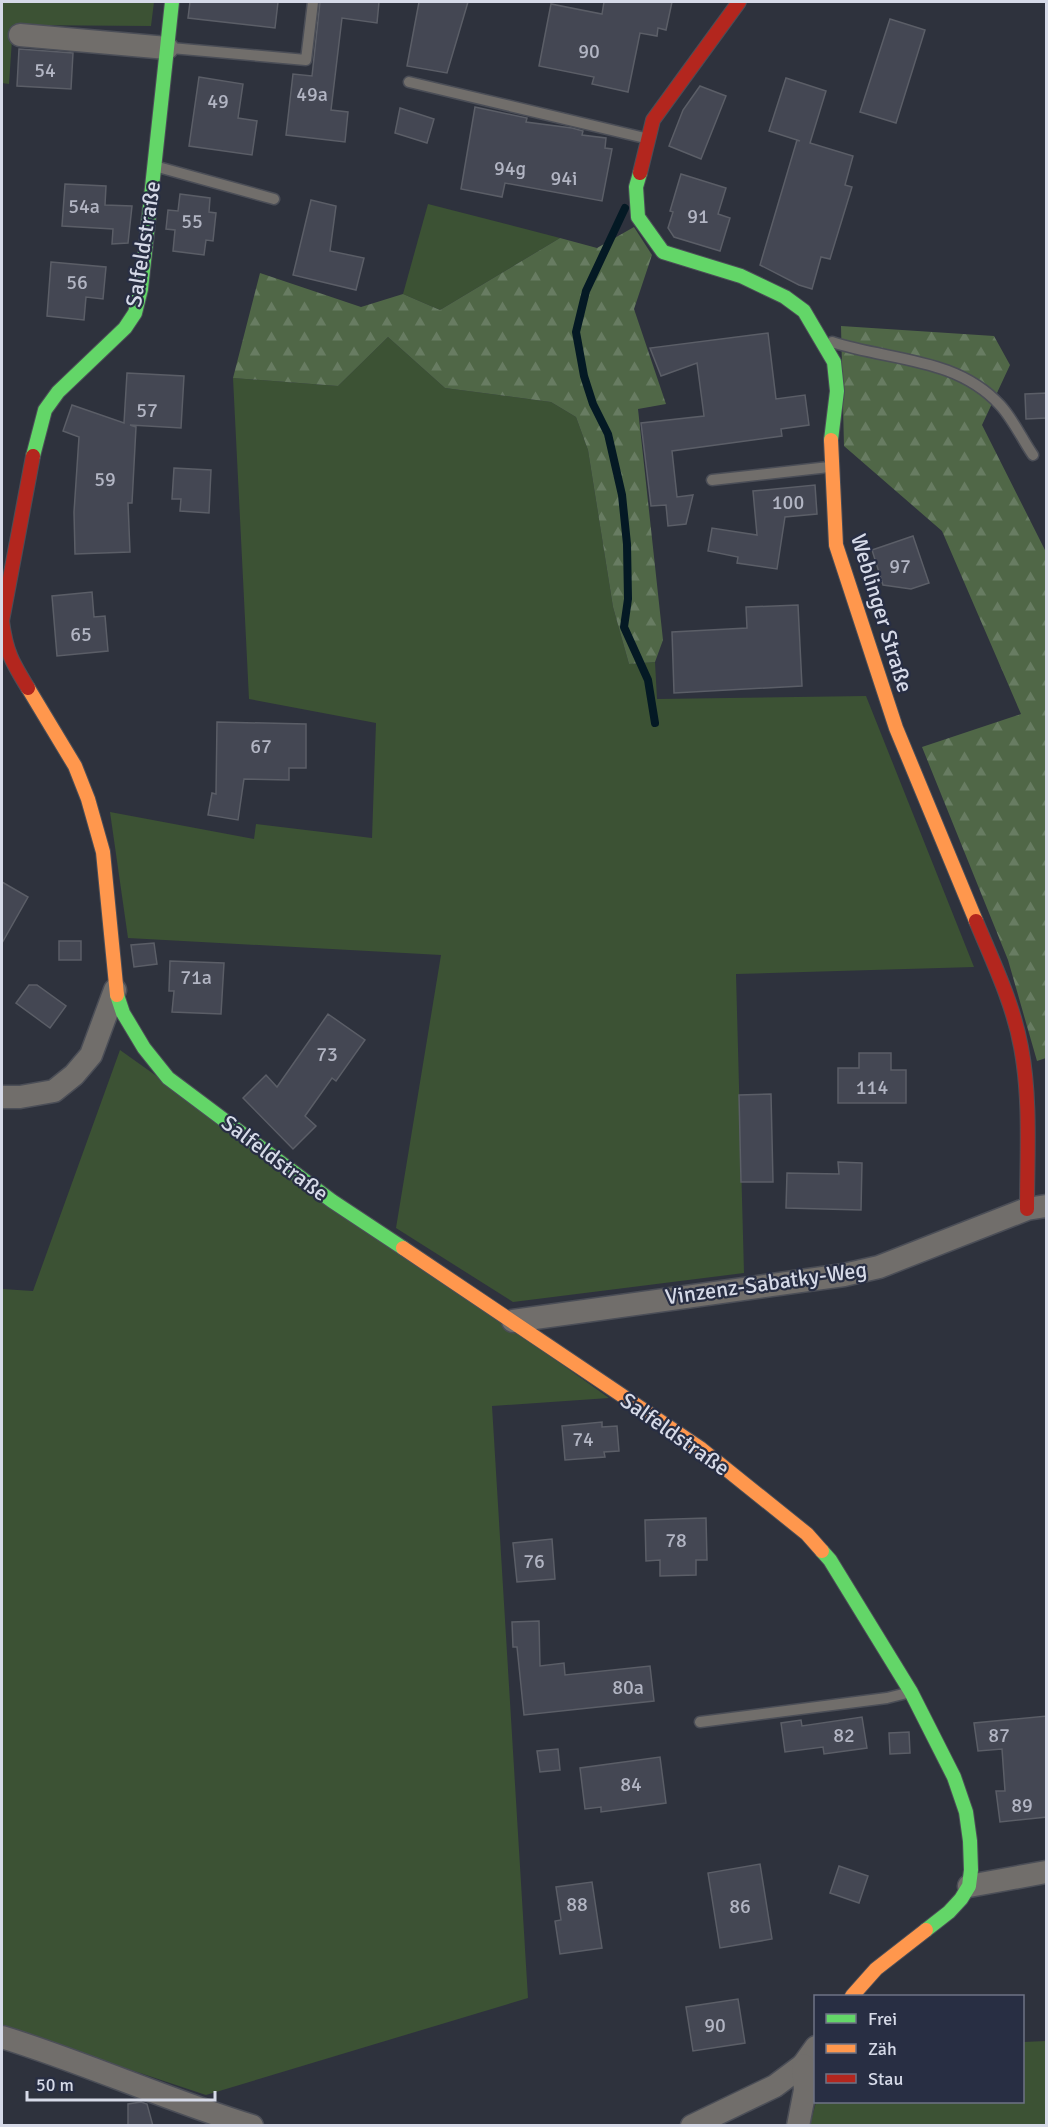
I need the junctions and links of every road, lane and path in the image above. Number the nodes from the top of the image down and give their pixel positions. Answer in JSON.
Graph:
{"nodes":[{"id":1,"x":172,"y":2,"type":"edge"},
{"id":2,"x":313,"y":2,"type":"edge"},
{"id":3,"x":739,"y":2,"type":"edge"},
{"id":4,"x":20,"y":35,"type":"dead end"},
{"id":5,"x":167,"y":48,"type":"junction"},
{"id":6,"x":409,"y":82,"type":"dead end"},
{"id":7,"x":648,"y":138,"type":"junction"},
{"id":8,"x":154,"y":166,"type":"junction"},
{"id":9,"x":274,"y":199,"type":"dead end"},
{"id":10,"x":820,"y":338,"type":"junction"},
{"id":11,"x":1033,"y":455,"type":"dead end"},
{"id":12,"x":832,"y":466,"type":"junction"},
{"id":13,"x":712,"y":480,"type":"dead end"},
{"id":14,"x":115,"y":990,"type":"junction"},
{"id":15,"x":2,"y":1097,"type":"edge"},
{"id":16,"x":1037,"y":1208,"type":"edge"},
{"id":17,"x":513,"y":1321,"type":"junction"},
{"id":18,"x":911,"y":1692,"type":"junction"},
{"id":19,"x":700,"y":1722,"type":"dead end"},
{"id":20,"x":1047,"y":1872,"type":"edge"},
{"id":21,"x":969,"y":1886,"type":"junction"},
{"id":22,"x":853,"y":1995,"type":"edge"},
{"id":23,"x":2,"y":2037,"type":"edge"},
{"id":24,"x":809,"y":2056,"type":"edge"},
{"id":25,"x":252,"y":2126,"type":"edge"},
{"id":26,"x":692,"y":2126,"type":"edge"},
{"id":27,"x":798,"y":2126,"type":"edge"}],
"edges":[{"from":1,"to":5,"type":"street","name":"Salfeldstraße"},
{"from":2,"to":5,"type":"lane"},
{"from":3,"to":7,"type":"street","name":"Weblinger Straße"},
{"from":4,"to":5,"type":"street"},
{"from":5,"to":8,"type":"street","name":"Salfeldstraße"},
{"from":6,"to":7,"type":"lane"},
{"from":7,"to":10,"type":"street","name":"Weblinger Straße"},
{"from":8,"to":9,"type":"lane"},
{"from":8,"to":14,"type":"street","name":"Salfeldstraße"},
{"from":10,"to":11,"type":"lane"},
{"from":10,"to":12,"type":"street","name":"Weblinger Straße"},
{"from":12,"to":13,"type":"lane"},
{"from":12,"to":16,"type":"street","name":"Weblinger Straße"},
{"from":14,"to":15,"type":"street","name":"Salfeldstraße"},
{"from":14,"to":17,"type":"street","name":"Salfeldstraße"},
{"from":16,"to":17,"type":"street","name":"Vinzenz-Sabatky-Weg"},
{"from":17,"to":18,"type":"street","name":"Salfeldstraße"},
{"from":18,"to":19,"type":"lane"},
{"from":18,"to":21,"type":"street","name":"Salfeldstraße"},
{"from":20,"to":21,"type":"street"},
{"from":21,"to":22,"type":"street"},
{"from":23,"to":25,"type":"street"},
{"from":24,"to":26,"type":"street"},
{"from":24,"to":27,"type":"street"}]}
